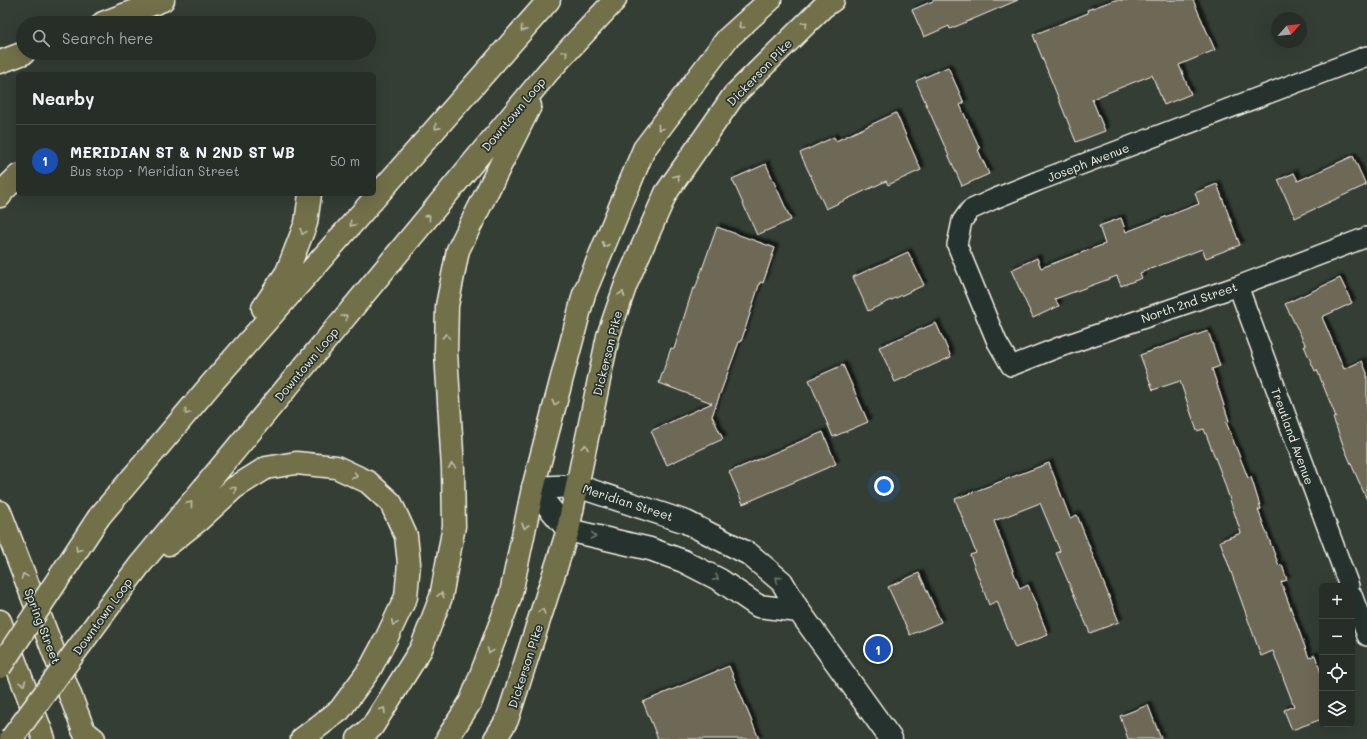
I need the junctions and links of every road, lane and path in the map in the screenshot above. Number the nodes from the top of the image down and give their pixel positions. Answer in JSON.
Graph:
{"nodes":[{"id":1,"x":163,"y":0,"type":"edge"},
{"id":2,"x":549,"y":0,"type":"edge"},
{"id":3,"x":615,"y":0,"type":"edge"},
{"id":4,"x":770,"y":0,"type":"edge"},
{"id":5,"x":833,"y":0,"type":"edge"},
{"id":6,"x":121,"y":16,"type":"edge"},
{"id":7,"x":16,"y":56,"type":"edge"},
{"id":8,"x":1367,"y":56,"type":"edge"},
{"id":9,"x":0,"y":62,"type":"edge"},
{"id":10,"x":548,"y":72,"type":"junction"},
{"id":11,"x":16,"y":178,"type":"edge"},
{"id":12,"x":0,"y":196,"type":"edge"},
{"id":13,"x":310,"y":196,"type":"edge"},
{"id":14,"x":1367,"y":237,"type":"edge"},
{"id":15,"x":1238,"y":286,"type":"junction"},
{"id":16,"x":1011,"y":366,"type":"joint"},
{"id":17,"x":212,"y":383,"type":"junction"},
{"id":18,"x":577,"y":486,"type":"junction"},
{"id":19,"x":533,"y":488,"type":"junction"},
{"id":20,"x":0,"y":512,"type":"edge"},
{"id":21,"x":568,"y":530,"type":"junction"},
{"id":22,"x":139,"y":566,"type":"junction"},
{"id":23,"x":1348,"y":583,"type":"edge"},
{"id":24,"x":1355,"y":603,"type":"edge"},
{"id":25,"x":799,"y":611,"type":"junction"},
{"id":26,"x":0,"y":621,"type":"edge"},
{"id":27,"x":1367,"y":636,"type":"edge"},
{"id":28,"x":0,"y":667,"type":"edge"},
{"id":29,"x":88,"y":736,"type":"edge"},
{"id":30,"x":11,"y":739,"type":"edge"},
{"id":31,"x":44,"y":739,"type":"edge"},
{"id":32,"x":302,"y":739,"type":"edge"},
{"id":33,"x":358,"y":739,"type":"edge"},
{"id":34,"x":447,"y":739,"type":"edge"},
{"id":35,"x":495,"y":739,"type":"edge"},
{"id":36,"x":891,"y":739,"type":"edge"}],
"edges":[{"from":1,"to":6,"type":"main road"},
{"from":2,"to":17,"type":"main road","one_way":true},
{"from":10,"to":3,"type":"main road","name":"Downtown Loop","one_way":true},
{"from":4,"to":19,"type":"main road","one_way":true},
{"from":18,"to":5,"type":"main road","name":"Dickerson Pike","one_way":true},
{"from":7,"to":9,"type":"main road"},
{"from":8,"to":16,"type":"street","name":"Joseph Avenue"},
{"from":22,"to":10,"type":"main road","name":"Downtown Loop","one_way":true},
{"from":33,"to":10,"type":"main road","one_way":true},
{"from":11,"to":12,"type":"main road"},
{"from":13,"to":17,"type":"main road","one_way":true},
{"from":14,"to":15,"type":"street","name":"North 2nd Street"},
{"from":15,"to":16,"type":"street","name":"North 2nd Street"},
{"from":15,"to":23,"type":"street","name":"Treutland Avenue"},
{"from":17,"to":28,"type":"main road","one_way":true,"bridge":true},
{"from":18,"to":19,"type":"street","name":"Meridian Street"},
{"from":18,"to":21,"type":"main road","name":"Dickerson Pike"},
{"from":25,"to":18,"type":"street","name":"Meridian Street","one_way":true},
{"from":19,"to":21,"type":"street"},
{"from":19,"to":34,"type":"main road","one_way":true},
{"from":29,"to":20,"type":"main road","name":"Spring Street","one_way":true},
{"from":21,"to":25,"type":"street","one_way":true},
{"from":35,"to":21,"type":"main road","name":"Dickerson Pike","one_way":true},
{"from":22,"to":30,"type":"main road","name":"Downtown Loop","bridge":true},
{"from":22,"to":32,"type":"main road","one_way":true},
{"from":24,"to":27,"type":"street"},
{"from":25,"to":36,"type":"street","name":"Meridian Street"},
{"from":26,"to":31,"type":"main road","one_way":true}]}
